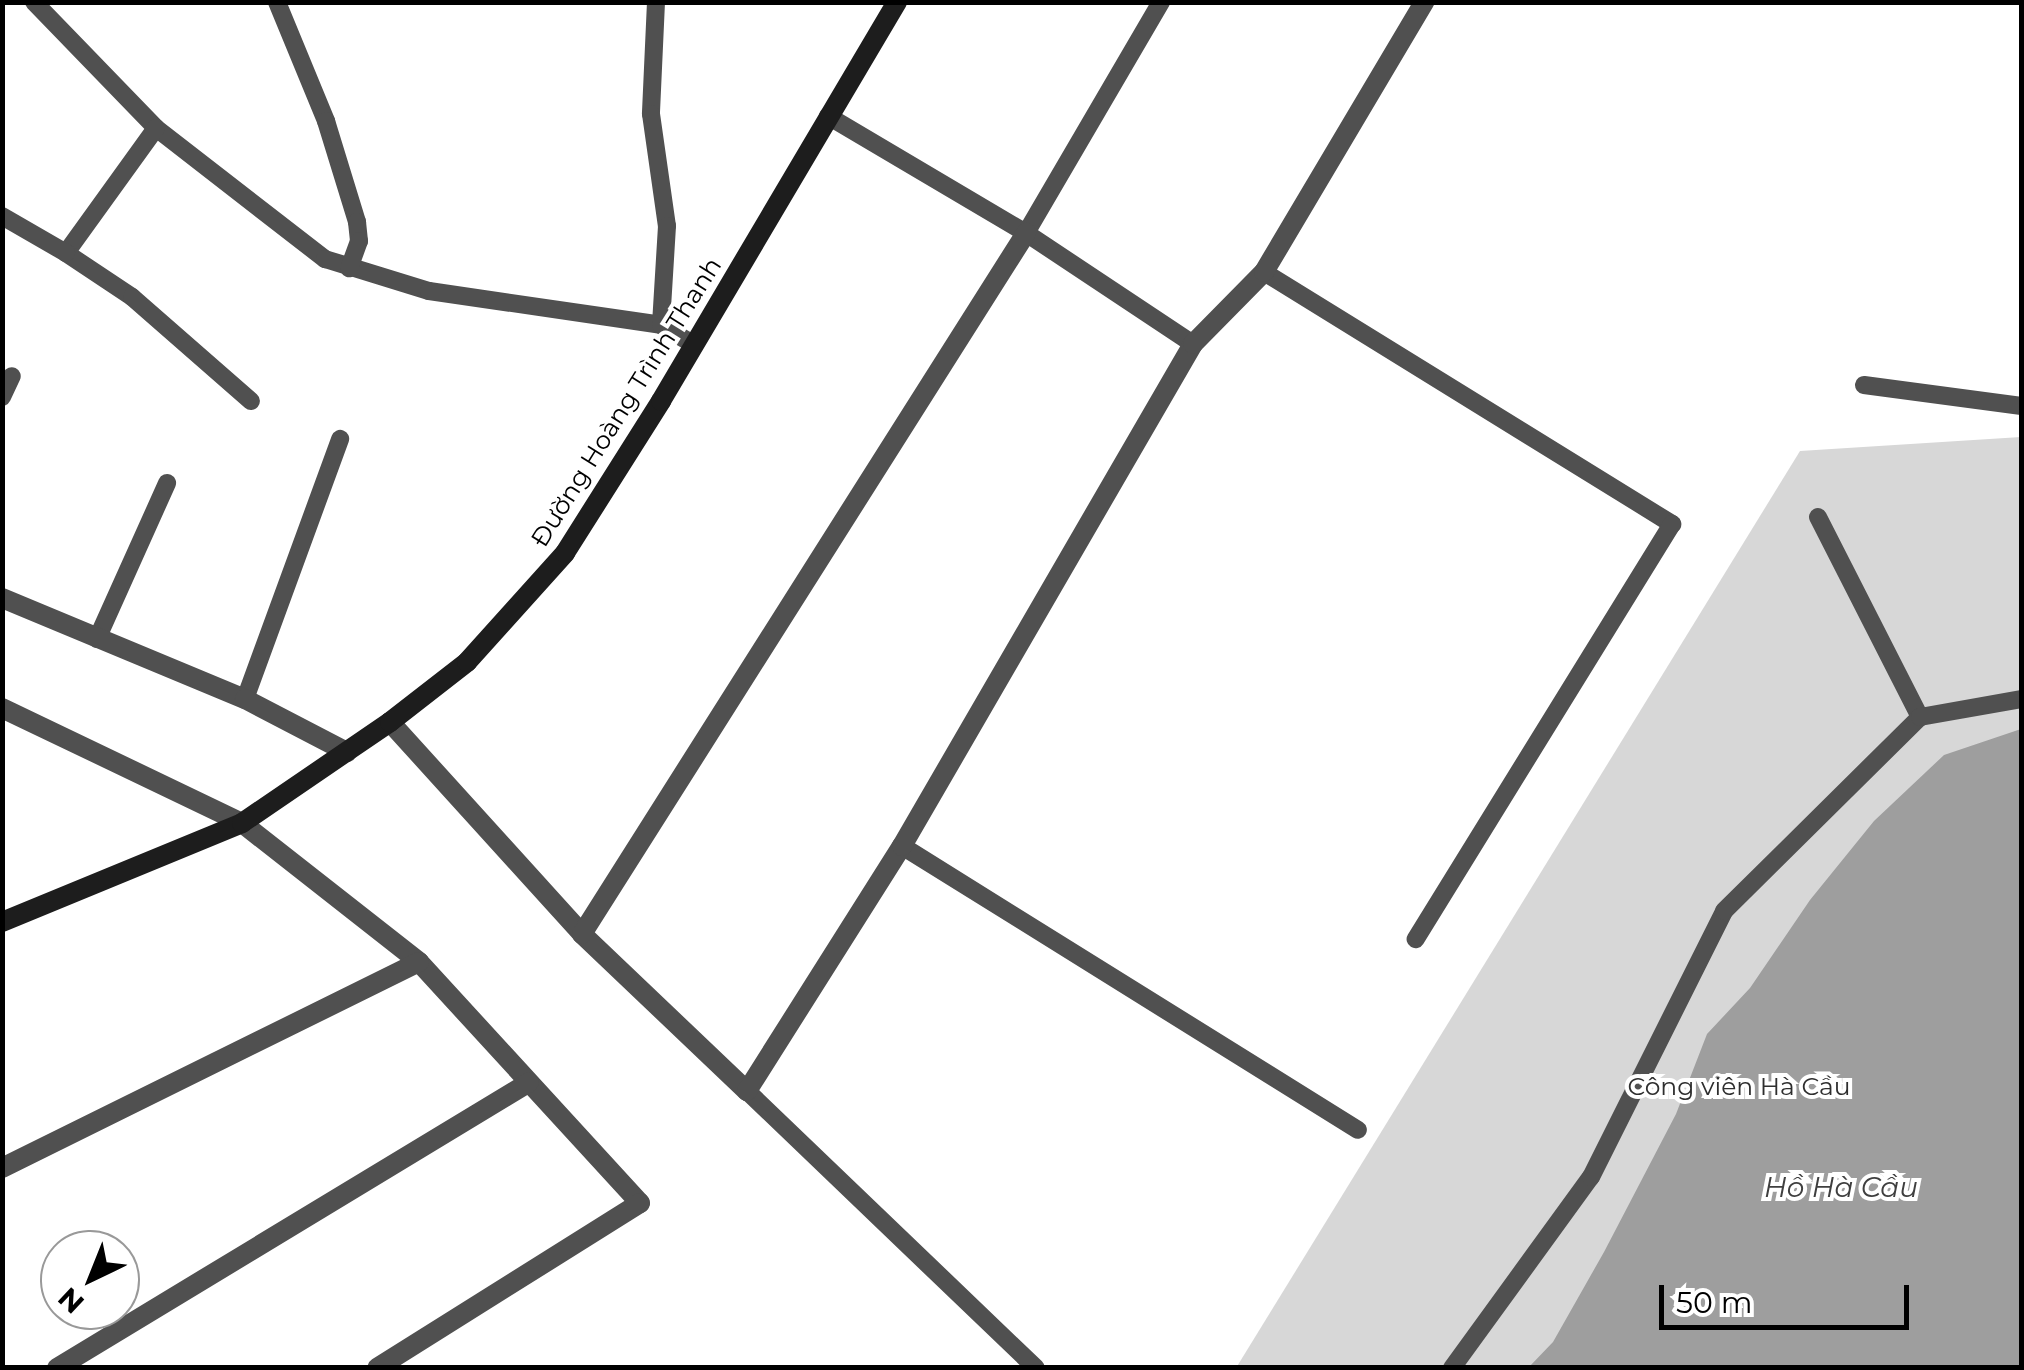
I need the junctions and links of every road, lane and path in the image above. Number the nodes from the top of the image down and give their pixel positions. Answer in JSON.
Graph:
{"nodes":[{"id":1,"x":34,"y":2,"type":"edge"},
{"id":2,"x":278,"y":2,"type":"edge"},
{"id":3,"x":656,"y":2,"type":"edge"},
{"id":4,"x":897,"y":2,"type":"edge"},
{"id":5,"x":1161,"y":2,"type":"edge"},
{"id":6,"x":1424,"y":2,"type":"edge"},
{"id":7,"x":828,"y":116,"type":"junction"},
{"id":8,"x":156,"y":128,"type":"junction"},
{"id":9,"x":2,"y":216,"type":"edge"},
{"id":10,"x":1026,"y":233,"type":"junction"},
{"id":11,"x":66,"y":253,"type":"junction"},
{"id":12,"x":349,"y":268,"type":"junction"},
{"id":13,"x":1264,"y":272,"type":"junction"},
{"id":14,"x":661,"y":325,"type":"junction"},
{"id":15,"x":1193,"y":344,"type":"junction"},
{"id":16,"x":694,"y":346,"type":"junction"},
{"id":17,"x":12,"y":376,"type":"dead end"},
{"id":18,"x":1864,"y":385,"type":"dead end"},
{"id":19,"x":2,"y":396,"type":"edge"},
{"id":20,"x":251,"y":400,"type":"dead end"},
{"id":21,"x":2022,"y":406,"type":"edge"},
{"id":22,"x":340,"y":439,"type":"dead end"},
{"id":23,"x":167,"y":483,"type":"dead end"},
{"id":24,"x":1818,"y":517,"type":"dead end"},
{"id":25,"x":2,"y":598,"type":"edge"},
{"id":26,"x":97,"y":639,"type":"junction"},
{"id":27,"x":245,"y":699,"type":"junction"},
{"id":28,"x":2022,"y":700,"type":"edge"},
{"id":29,"x":2,"y":708,"type":"edge"},
{"id":30,"x":1920,"y":717,"type":"junction"},
{"id":31,"x":390,"y":722,"type":"junction"},
{"id":32,"x":347,"y":752,"type":"junction"},
{"id":33,"x":242,"y":823,"type":"junction"},
{"id":34,"x":902,"y":846,"type":"junction"},
{"id":35,"x":2,"y":922,"type":"edge"},
{"id":36,"x":582,"y":934,"type":"junction"},
{"id":37,"x":1416,"y":939,"type":"dead end"},
{"id":38,"x":419,"y":962,"type":"junction"},
{"id":39,"x":528,"y":1083,"type":"junction"},
{"id":40,"x":747,"y":1091,"type":"junction"},
{"id":41,"x":1358,"y":1130,"type":"dead end"},
{"id":42,"x":2,"y":1168,"type":"edge"},
{"id":43,"x":58,"y":1368,"type":"edge"},
{"id":44,"x":377,"y":1368,"type":"edge"},
{"id":45,"x":1036,"y":1368,"type":"edge"},
{"id":46,"x":1452,"y":1368,"type":"edge"}],
"edges":[{"from":1,"to":8,"type":"lane"},
{"from":2,"to":12,"type":"lane"},
{"from":3,"to":14,"type":"lane"},
{"from":4,"to":7,"type":"street","name":"Đường Hoàng Trình Thanh"},
{"from":5,"to":10,"type":"lane"},
{"from":6,"to":13,"type":"street"},
{"from":7,"to":10,"type":"lane"},
{"from":7,"to":16,"type":"street","name":"Đường Hoàng Trình Thanh"},
{"from":8,"to":11,"type":"lane"},
{"from":8,"to":12,"type":"lane"},
{"from":9,"to":11,"type":"lane"},
{"from":10,"to":15,"type":"lane"},
{"from":10,"to":36,"type":"street"},
{"from":11,"to":20,"type":"lane"},
{"from":12,"to":14,"type":"lane"},
{"from":13,"to":15,"type":"street"},
{"from":13,"to":37,"type":"lane"},
{"from":14,"to":16,"type":"lane"},
{"from":15,"to":34,"type":"street"},
{"from":16,"to":31,"type":"street","name":"Đường Hoàng Trình Thanh"},
{"from":17,"to":19,"type":"lane"},
{"from":18,"to":21,"type":"lane"},
{"from":22,"to":27,"type":"lane"},
{"from":23,"to":26,"type":"lane"},
{"from":24,"to":30,"type":"lane"},
{"from":25,"to":26,"type":"street"},
{"from":26,"to":27,"type":"street"},
{"from":27,"to":32,"type":"street"},
{"from":28,"to":30,"type":"lane"},
{"from":29,"to":33,"type":"street"},
{"from":30,"to":46,"type":"lane"},
{"from":31,"to":32,"type":"street","name":"Đường Hoàng Trình Thanh"},
{"from":31,"to":36,"type":"street"},
{"from":32,"to":33,"type":"street","name":"Đường Hoàng Trình Thanh"},
{"from":33,"to":35,"type":"street","name":"Đường Hoàng Trình Thanh"},
{"from":33,"to":38,"type":"street"},
{"from":34,"to":40,"type":"street"},
{"from":34,"to":41,"type":"lane"},
{"from":36,"to":40,"type":"street"},
{"from":38,"to":39,"type":"street"},
{"from":38,"to":42,"type":"street"},
{"from":39,"to":43,"type":"street"},
{"from":39,"to":44,"type":"street"},
{"from":40,"to":45,"type":"lane"}]}
